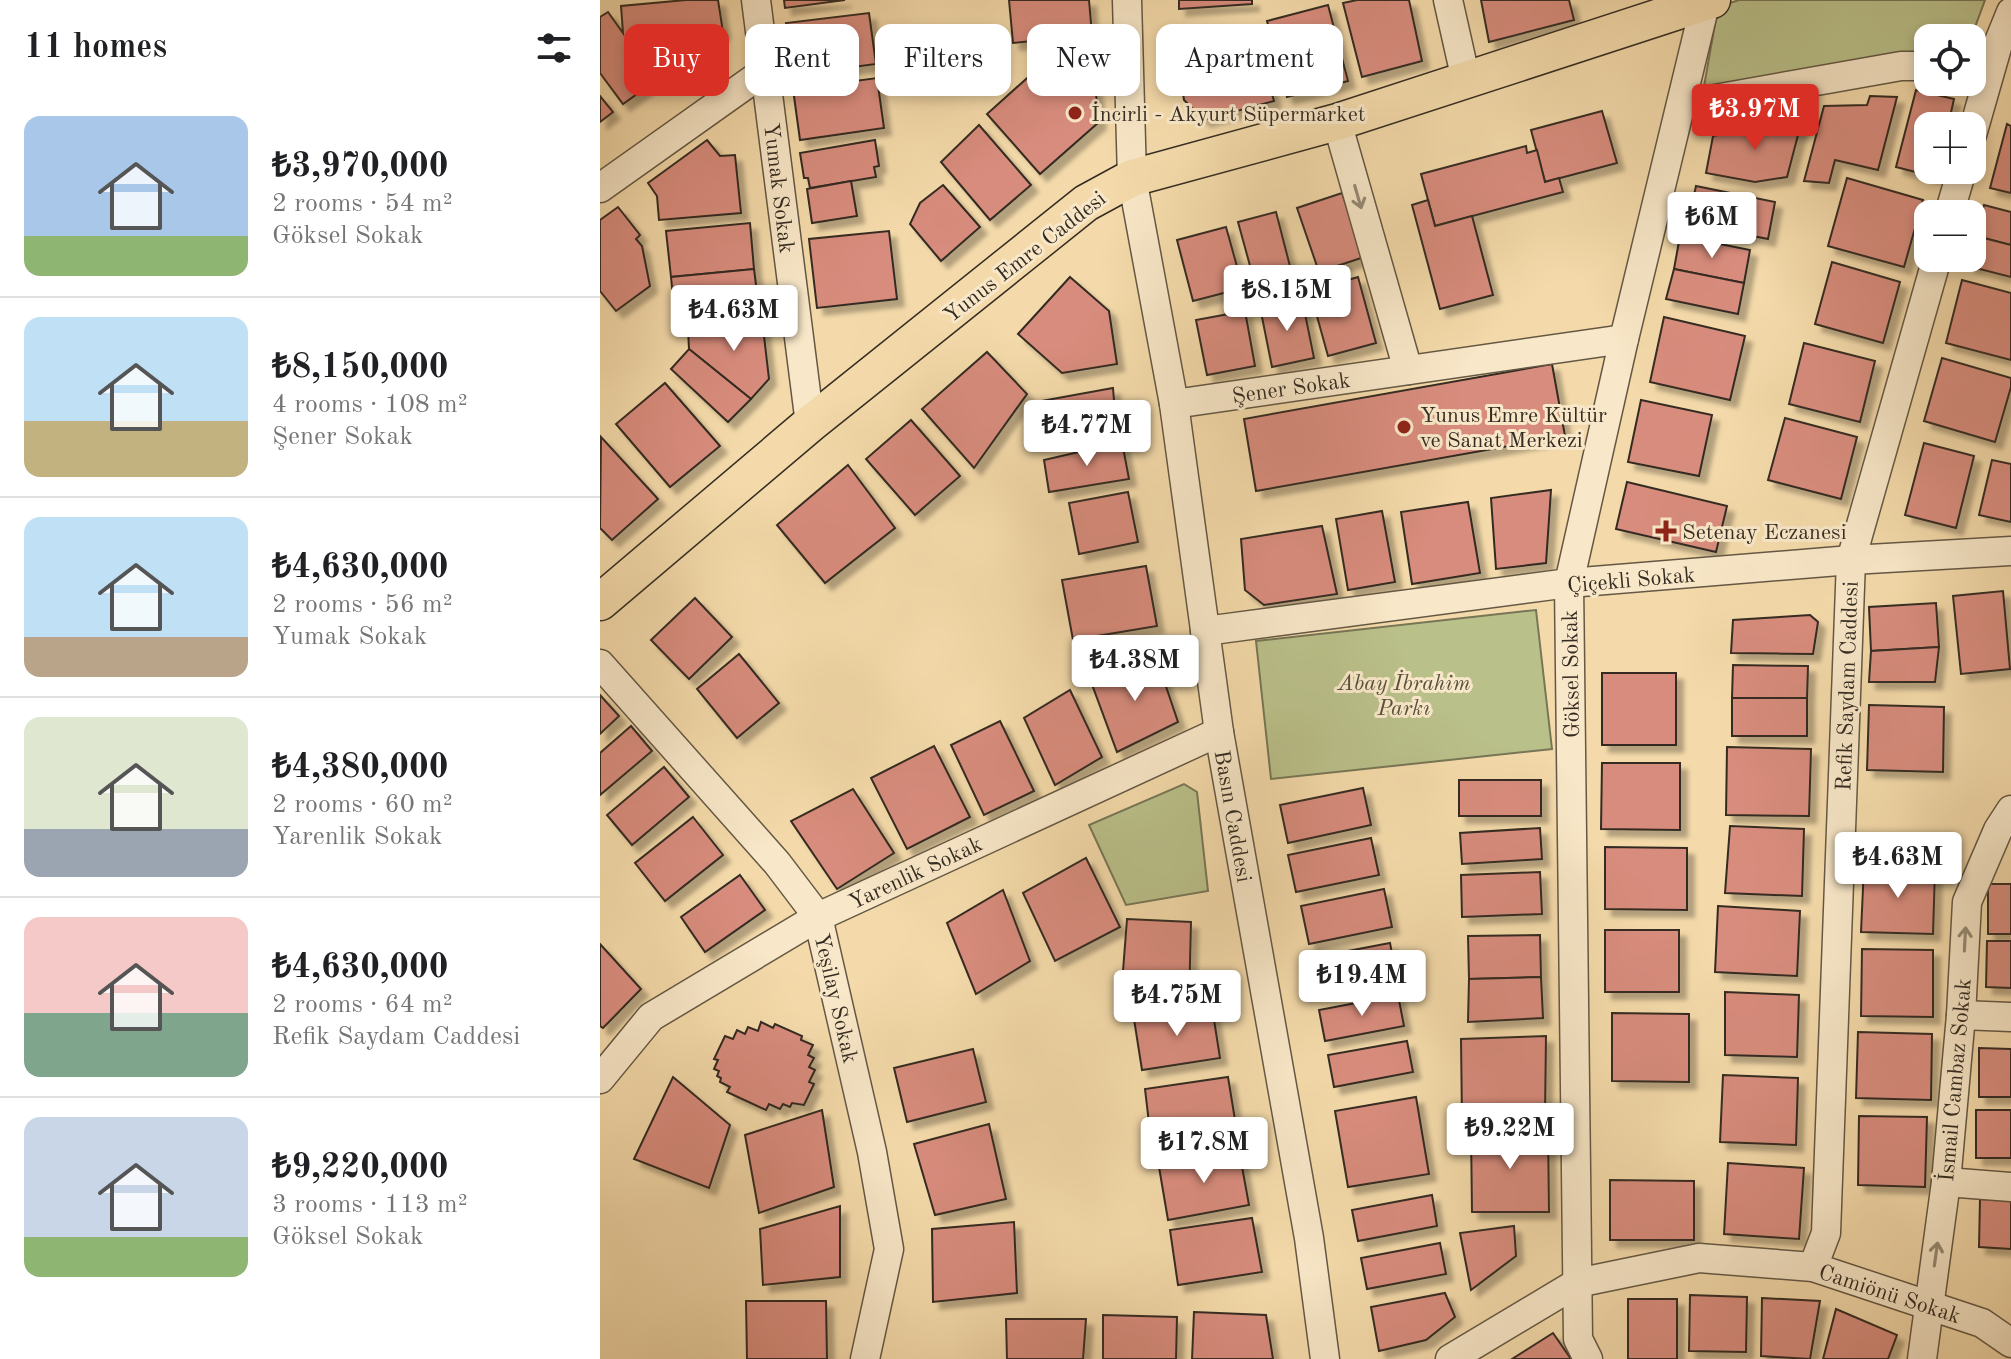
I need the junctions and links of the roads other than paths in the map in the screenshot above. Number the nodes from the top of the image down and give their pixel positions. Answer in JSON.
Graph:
{"nodes":[{"id":1,"x":756,"y":0,"type":"edge"},
{"id":2,"x":1127,"y":0,"type":"edge"},
{"id":3,"x":1448,"y":0,"type":"edge"},
{"id":4,"x":1708,"y":1,"type":"edge"},
{"id":5,"x":2011,"y":12,"type":"edge"},
{"id":6,"x":759,"y":24,"type":"edge"},
{"id":7,"x":2005,"y":45,"type":"edge"},
{"id":8,"x":1914,"y":66,"type":"edge"},
{"id":9,"x":1986,"y":67,"type":"edge"},
{"id":10,"x":1466,"y":80,"type":"junction"},
{"id":11,"x":745,"y":85,"type":"edge"},
{"id":12,"x":768,"y":96,"type":"edge"},
{"id":13,"x":1681,"y":105,"type":"junction"},
{"id":14,"x":1337,"y":122,"type":"junction"},
{"id":15,"x":1132,"y":178,"type":"junction"},
{"id":16,"x":600,"y":188,"type":"edge"},
{"id":17,"x":1933,"y":272,"type":"edge"},
{"id":18,"x":1624,"y":339,"type":"junction"},
{"id":19,"x":1408,"y":370,"type":"junction"},
{"id":20,"x":1174,"y":404,"type":"junction"},
{"id":21,"x":810,"y":424,"type":"junction"},
{"id":22,"x":2011,"y":551,"type":"edge"},
{"id":23,"x":1851,"y":560,"type":"junction"},
{"id":24,"x":1569,"y":583,"type":"junction"},
{"id":25,"x":600,"y":602,"type":"edge"},
{"id":26,"x":1205,"y":631,"type":"junction"},
{"id":27,"x":600,"y":664,"type":"edge"},
{"id":28,"x":1219,"y":732,"type":"junction"},
{"id":29,"x":2011,"y":810,"type":"edge"},
{"id":30,"x":818,"y":917,"type":"junction"},
{"id":31,"x":1961,"y":1015,"type":"junction"},
{"id":32,"x":2011,"y":1017,"type":"edge"},
{"id":33,"x":600,"y":1079,"type":"edge"},
{"id":34,"x":1946,"y":1182,"type":"junction"},
{"id":35,"x":2011,"y":1187,"type":"edge"},
{"id":36,"x":1813,"y":1267,"type":"junction"},
{"id":37,"x":1577,"y":1283,"type":"junction"},
{"id":38,"x":1928,"y":1307,"type":"junction"},
{"id":39,"x":2011,"y":1343,"type":"edge"},
{"id":40,"x":865,"y":1359,"type":"edge"},
{"id":41,"x":1325,"y":1359,"type":"edge"},
{"id":42,"x":1450,"y":1359,"type":"edge"},
{"id":43,"x":1588,"y":1359,"type":"edge"},
{"id":44,"x":1922,"y":1359,"type":"edge"}],
"edges":[{"from":1,"to":6,"type":"street","name":"Yumak Sokak"},
{"from":2,"to":15,"type":"street","name":"Basın Caddesi"},
{"from":3,"to":10,"type":"street"},
{"from":4,"to":10,"type":"main road","name":"Yunus Emre Caddesi"},
{"from":4,"to":13,"type":"street","name":"Göksel Sokak"},
{"from":5,"to":7,"type":"street"},
{"from":7,"to":9,"type":"street"},
{"from":8,"to":13,"type":"street"},
{"from":10,"to":14,"type":"main road","name":"Yunus Emre Caddesi"},
{"from":11,"to":16,"type":"street"},
{"from":12,"to":21,"type":"street","name":"Yumak Sokak"},
{"from":13,"to":18,"type":"street","name":"Göksel Sokak"},
{"from":14,"to":15,"type":"main road","name":"Yunus Emre Caddesi"},
{"from":14,"to":19,"type":"street","one_way":true},
{"from":15,"to":20,"type":"street","name":"Basın Caddesi"},
{"from":15,"to":21,"type":"main road","name":"Yunus Emre Caddesi"},
{"from":17,"to":23,"type":"street","name":"Refik Saydam Caddesi"},
{"from":18,"to":19,"type":"street","name":"Şener Sokak"},
{"from":18,"to":24,"type":"street","name":"Göksel Sokak"},
{"from":19,"to":20,"type":"street","name":"Şener Sokak"},
{"from":20,"to":26,"type":"street","name":"Basın Caddesi"},
{"from":21,"to":25,"type":"main road","name":"Yunus Emre Caddesi"},
{"from":22,"to":23,"type":"street","name":"Çiçekli Sokak"},
{"from":23,"to":24,"type":"street","name":"Çiçekli Sokak"},
{"from":23,"to":36,"type":"street","name":"Refik Saydam Caddesi"},
{"from":24,"to":26,"type":"street","name":"Çiçekli Sokak"},
{"from":24,"to":37,"type":"street","name":"Göksel Sokak"},
{"from":26,"to":28,"type":"street","name":"Basın Caddesi"},
{"from":27,"to":30,"type":"street","name":"Yeşilay Sokak"},
{"from":28,"to":30,"type":"street","name":"Yarenlik Sokak"},
{"from":28,"to":41,"type":"street","name":"Basın Caddesi"},
{"from":31,"to":29,"type":"street","name":"İsmail Cambaz Sokak","one_way":true},
{"from":30,"to":33,"type":"street","name":"Yarenlik Sokak"},
{"from":30,"to":40,"type":"street","name":"Yeşilay Sokak"},
{"from":31,"to":32,"type":"street"},
{"from":31,"to":34,"type":"street","name":"İsmail Cambaz Sokak"},
{"from":34,"to":35,"type":"street"},
{"from":38,"to":34,"type":"street","name":"İsmail Cambaz Sokak","one_way":true},
{"from":36,"to":37,"type":"street","name":"Camiönü Sokak"},
{"from":36,"to":38,"type":"street","name":"Camiönü Sokak"},
{"from":37,"to":42,"type":"street","name":"Camiönü Sokak"},
{"from":37,"to":43,"type":"street","name":"Göksel Sokak"},
{"from":38,"to":39,"type":"street","name":"Camiönü Sokak"},
{"from":38,"to":44,"type":"street","name":"İsmail Cambaz Sokak"}]}
